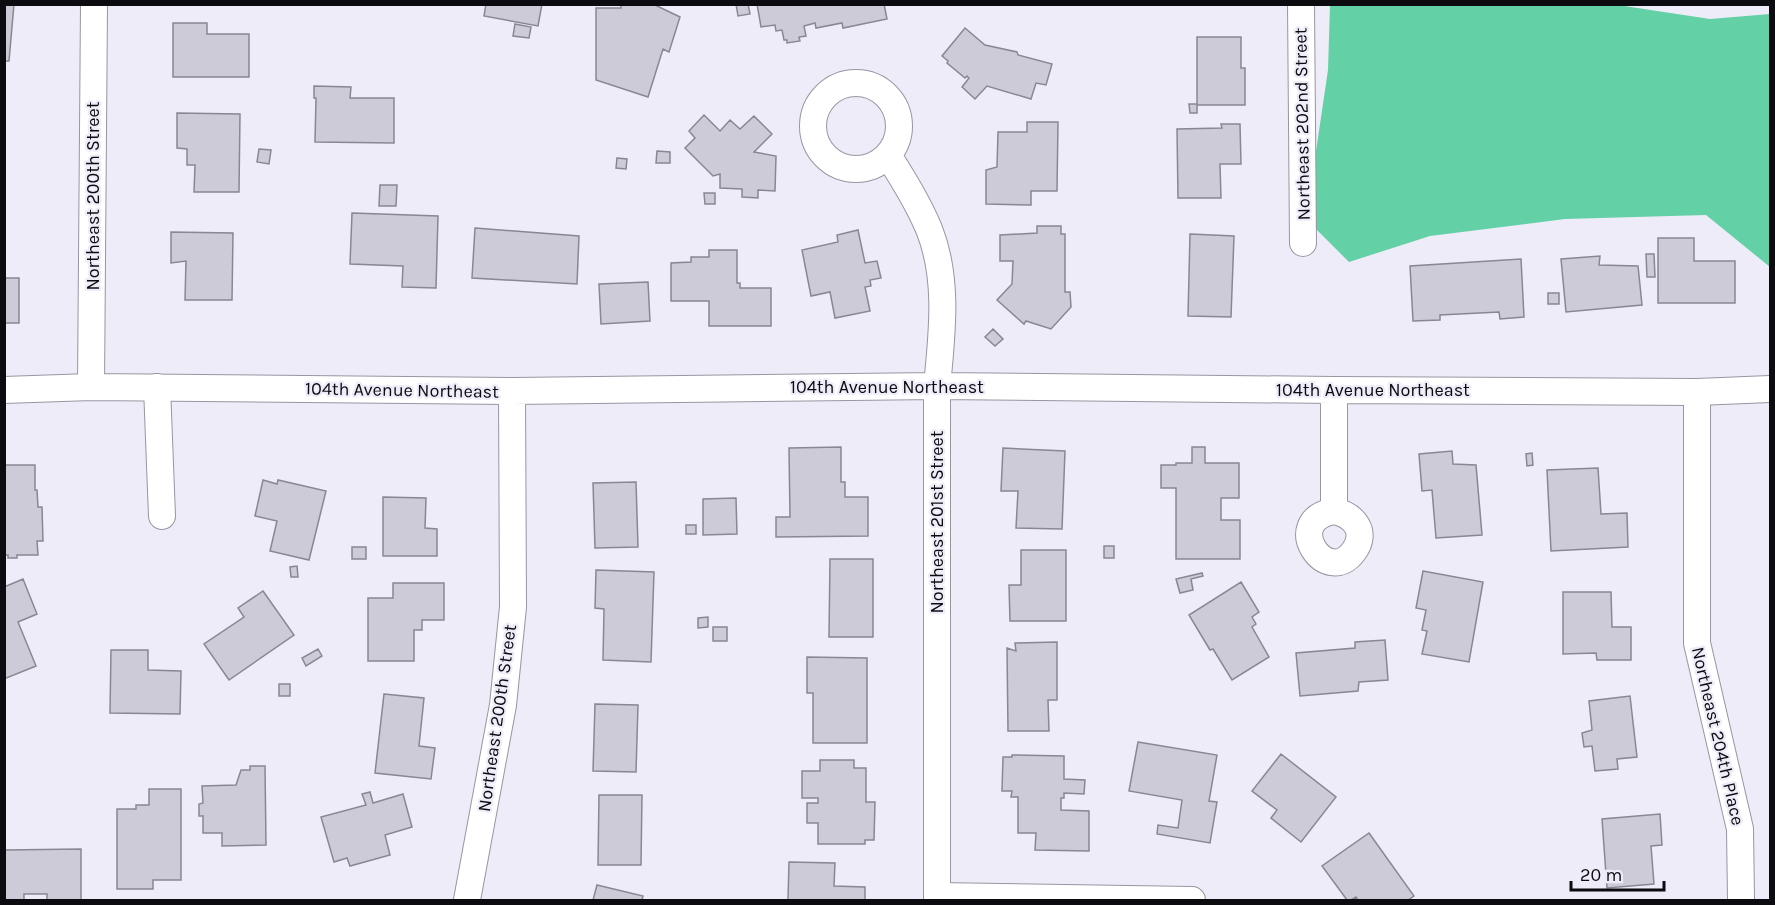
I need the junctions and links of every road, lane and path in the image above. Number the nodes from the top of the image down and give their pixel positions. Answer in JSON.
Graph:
{"nodes":[{"id":1,"x":94,"y":4,"type":"edge"},
{"id":2,"x":1301,"y":4,"type":"edge"},
{"id":3,"x":888,"y":155,"type":"dead end"},
{"id":4,"x":1303,"y":243,"type":"dead end"},
{"id":5,"x":937,"y":386,"type":"junction"},
{"id":6,"x":92,"y":387,"type":"junction"},
{"id":7,"x":156,"y":387,"type":"junction"},
{"id":8,"x":1770,"y":389,"type":"edge"},
{"id":9,"x":4,"y":390,"type":"edge"},
{"id":10,"x":1334,"y":390,"type":"junction"},
{"id":11,"x":512,"y":391,"type":"junction"},
{"id":12,"x":1696,"y":392,"type":"junction"},
{"id":13,"x":1334,"y":511,"type":"dead end"},
{"id":14,"x":162,"y":516,"type":"dead end"},
{"id":15,"x":937,"y":898,"type":"edge"},
{"id":16,"x":467,"y":900,"type":"edge"},
{"id":17,"x":1192,"y":900,"type":"edge"},
{"id":18,"x":1741,"y":900,"type":"edge"}],
"edges":[{"from":1,"to":6,"type":"street","name":"Northeast 200th Street"},
{"from":2,"to":4,"type":"street","name":"Northeast 202nd Street"},
{"from":3,"to":5,"type":"street","name":"Northeast 201st Street"},
{"from":5,"to":10,"type":"street","name":"104th Avenue Northeast"},
{"from":5,"to":11,"type":"street","name":"104th Avenue Northeast"},
{"from":5,"to":15,"type":"street","name":"Northeast 201st Street"},
{"from":6,"to":7,"type":"street","name":"104th Avenue Northeast"},
{"from":6,"to":9,"type":"street","name":"104th Avenue Northeast"},
{"from":7,"to":11,"type":"street","name":"104th Avenue Northeast"},
{"from":7,"to":14,"type":"street"},
{"from":8,"to":12,"type":"street","name":"104th Avenue Northeast"},
{"from":10,"to":12,"type":"street","name":"104th Avenue Northeast"},
{"from":10,"to":13,"type":"street"},
{"from":11,"to":16,"type":"street","name":"Northeast 200th Street"},
{"from":12,"to":18,"type":"street","name":"Northeast 204th Place"},
{"from":15,"to":17,"type":"street"}]}
